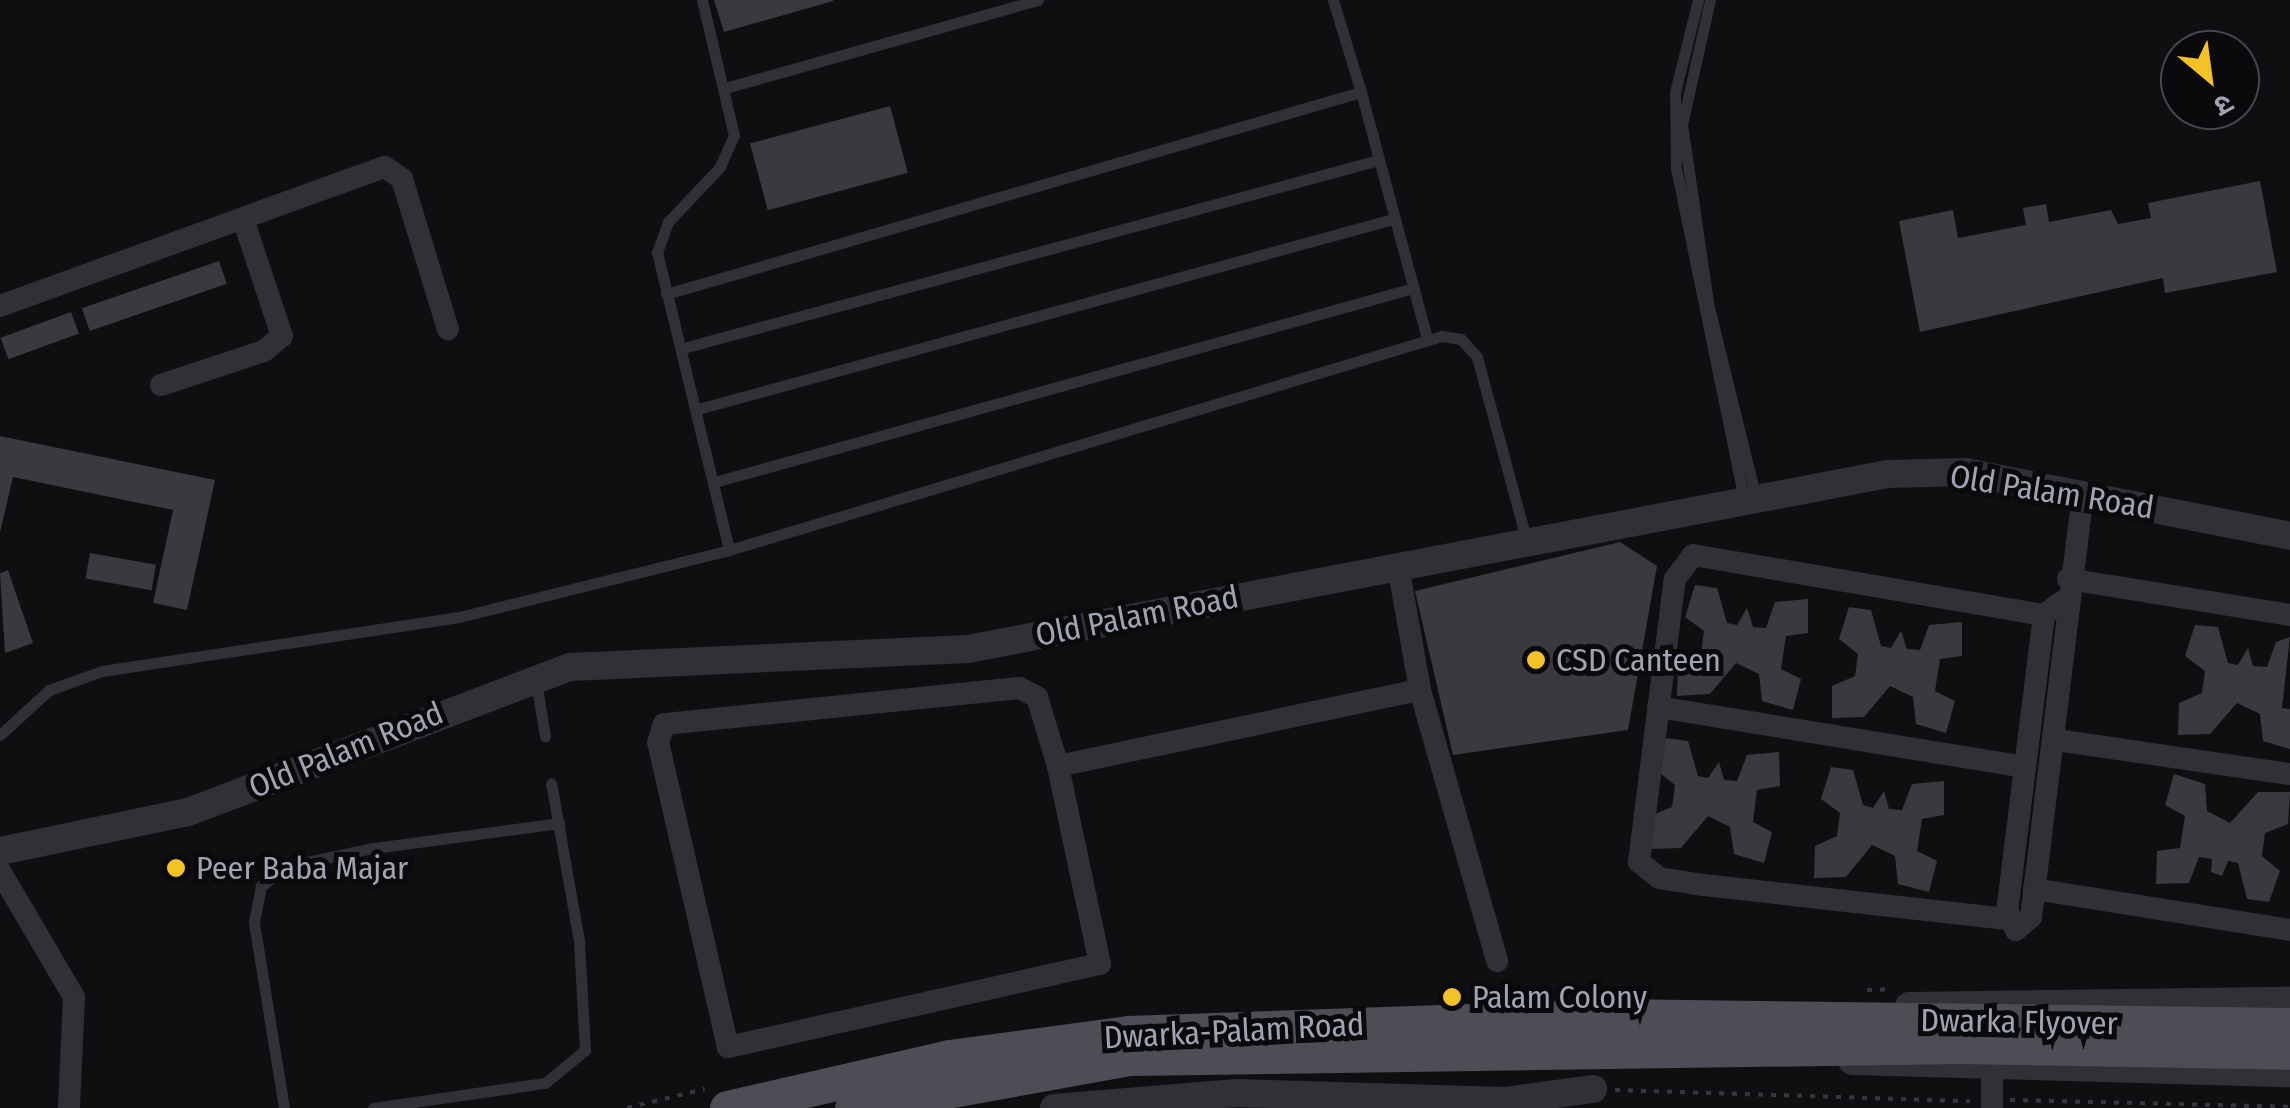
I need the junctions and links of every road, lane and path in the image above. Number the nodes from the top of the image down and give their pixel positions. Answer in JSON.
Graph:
{"nodes":[{"id":1,"x":702,"y":0,"type":"edge"},
{"id":2,"x":1038,"y":0,"type":"edge"},
{"id":3,"x":1333,"y":0,"type":"edge"},
{"id":4,"x":1698,"y":0,"type":"edge"},
{"id":5,"x":1710,"y":0,"type":"edge"},
{"id":6,"x":726,"y":88,"type":"junction"},
{"id":7,"x":1361,"y":92,"type":"junction"},
{"id":8,"x":1379,"y":160,"type":"junction"},
{"id":9,"x":243,"y":219,"type":"junction"},
{"id":10,"x":1393,"y":219,"type":"junction"},
{"id":11,"x":1410,"y":289,"type":"junction"},
{"id":12,"x":666,"y":294,"type":"junction"},
{"id":13,"x":0,"y":306,"type":"edge"},
{"id":14,"x":448,"y":328,"type":"dead end"},
{"id":15,"x":1427,"y":339,"type":"junction"},
{"id":16,"x":683,"y":348,"type":"junction"},
{"id":17,"x":160,"y":385,"type":"dead end"},
{"id":18,"x":698,"y":409,"type":"junction"},
{"id":19,"x":718,"y":481,"type":"junction"},
{"id":20,"x":2082,"y":492,"type":"junction"},
{"id":21,"x":1750,"y":499,"type":"junction"},
{"id":22,"x":2290,"y":536,"type":"edge"},
{"id":23,"x":1527,"y":542,"type":"junction"},
{"id":24,"x":729,"y":550,"type":"junction"},
{"id":25,"x":1398,"y":566,"type":"junction"},
{"id":26,"x":2065,"y":590,"type":"junction"},
{"id":27,"x":2044,"y":615,"type":"junction"},
{"id":28,"x":2290,"y":615,"type":"edge"},
{"id":29,"x":536,"y":677,"type":"junction"},
{"id":30,"x":1420,"y":690,"type":"junction"},
{"id":31,"x":1658,"y":707,"type":"junction"},
{"id":32,"x":0,"y":735,"type":"edge"},
{"id":33,"x":546,"y":736,"type":"dead end"},
{"id":34,"x":2056,"y":740,"type":"junction"},
{"id":35,"x":1058,"y":766,"type":"junction"},
{"id":36,"x":2024,"y":767,"type":"junction"},
{"id":37,"x":2290,"y":774,"type":"edge"},
{"id":38,"x":551,"y":783,"type":"dead end"},
{"id":39,"x":558,"y":823,"type":"junction"},
{"id":40,"x":0,"y":850,"type":"edge"},
{"id":41,"x":0,"y":871,"type":"edge"},
{"id":42,"x":2034,"y":889,"type":"junction"},
{"id":43,"x":2007,"y":919,"type":"junction"},
{"id":44,"x":2290,"y":930,"type":"edge"},
{"id":45,"x":1496,"y":961,"type":"dead end"},
{"id":46,"x":2290,"y":1001,"type":"edge"},
{"id":47,"x":2290,"y":1024,"type":"edge"},
{"id":48,"x":1751,"y":1034,"type":"junction"},
{"id":49,"x":1849,"y":1034,"type":"junction"},
{"id":50,"x":2290,"y":1052,"type":"edge"},
{"id":51,"x":1992,"y":1068,"type":"junction"},
{"id":52,"x":2290,"y":1073,"type":"edge"},
{"id":53,"x":1592,"y":1099,"type":"edge"},
{"id":54,"x":1992,"y":1104,"type":"edge"},
{"id":55,"x":2290,"y":1106,"type":"edge"},
{"id":56,"x":68,"y":1108,"type":"edge"},
{"id":57,"x":284,"y":1108,"type":"edge"},
{"id":58,"x":374,"y":1108,"type":"edge"},
{"id":59,"x":727,"y":1108,"type":"edge"},
{"id":60,"x":852,"y":1108,"type":"edge"},
{"id":61,"x":1054,"y":1108,"type":"edge"}],
"edges":[{"from":1,"to":6,"type":"lane"},
{"from":2,"to":6,"type":"lane"},
{"from":3,"to":7,"type":"lane"},
{"from":4,"to":21,"type":"lane"},
{"from":5,"to":21,"type":"lane"},
{"from":6,"to":12,"type":"lane"},
{"from":7,"to":8,"type":"lane"},
{"from":7,"to":12,"type":"lane"},
{"from":8,"to":10,"type":"lane"},
{"from":8,"to":16,"type":"lane"},
{"from":9,"to":13,"type":"street"},
{"from":9,"to":14,"type":"street"},
{"from":9,"to":17,"type":"street"},
{"from":10,"to":11,"type":"lane"},
{"from":10,"to":18,"type":"lane"},
{"from":11,"to":15,"type":"lane"},
{"from":11,"to":19,"type":"lane"},
{"from":12,"to":16,"type":"lane"},
{"from":15,"to":23,"type":"lane"},
{"from":15,"to":24,"type":"lane"},
{"from":16,"to":18,"type":"lane"},
{"from":18,"to":19,"type":"lane"},
{"from":19,"to":24,"type":"lane"},
{"from":20,"to":21,"type":"street","name":"Old Palam Road"},
{"from":20,"to":22,"type":"street","name":"Old Palam Road"},
{"from":20,"to":26,"type":"street"},
{"from":21,"to":23,"type":"street","name":"Old Palam Road"},
{"from":23,"to":25,"type":"street","name":"Old Palam Road"},
{"from":24,"to":32,"type":"lane"},
{"from":25,"to":29,"type":"street","name":"Old Palam Road"},
{"from":25,"to":30,"type":"street"},
{"from":26,"to":27,"type":"street"},
{"from":26,"to":28,"type":"street"},
{"from":26,"to":34,"type":"street"},
{"from":27,"to":31,"type":"street"},
{"from":27,"to":36,"type":"street"},
{"from":29,"to":33,"type":"lane"},
{"from":29,"to":40,"type":"street","name":"Old Palam Road"},
{"from":30,"to":35,"type":"street"},
{"from":30,"to":45,"type":"street"},
{"from":31,"to":36,"type":"street"},
{"from":31,"to":43,"type":"street"},
{"from":34,"to":37,"type":"street"},
{"from":34,"to":42,"type":"street"},
{"from":35,"to":35,"type":"street"},
{"from":36,"to":43,"type":"street"},
{"from":38,"to":39,"type":"lane"},
{"from":39,"to":57,"type":"lane"},
{"from":39,"to":58,"type":"lane"},
{"from":41,"to":56,"type":"street"},
{"from":42,"to":43,"type":"street"},
{"from":42,"to":44,"type":"street"},
{"from":46,"to":48,"type":"street"},
{"from":47,"to":49,"type":"main road","name":"Dwarka Flyover"},
{"from":48,"to":49,"type":"main road","name":"Dwarka Flyover"},
{"from":48,"to":51,"type":"street"},
{"from":48,"to":59,"type":"main road","name":"Dwarka-Palam Road"},
{"from":48,"to":60,"type":"main road","name":"Dwarka-Palam Road"},
{"from":49,"to":50,"type":"main road","name":"Dwarka Flyover"},
{"from":51,"to":52,"type":"street"},
{"from":51,"to":54,"type":"street"},
{"from":53,"to":54,"type":"path"},
{"from":53,"to":61,"type":"street"},
{"from":54,"to":55,"type":"path"}]}
